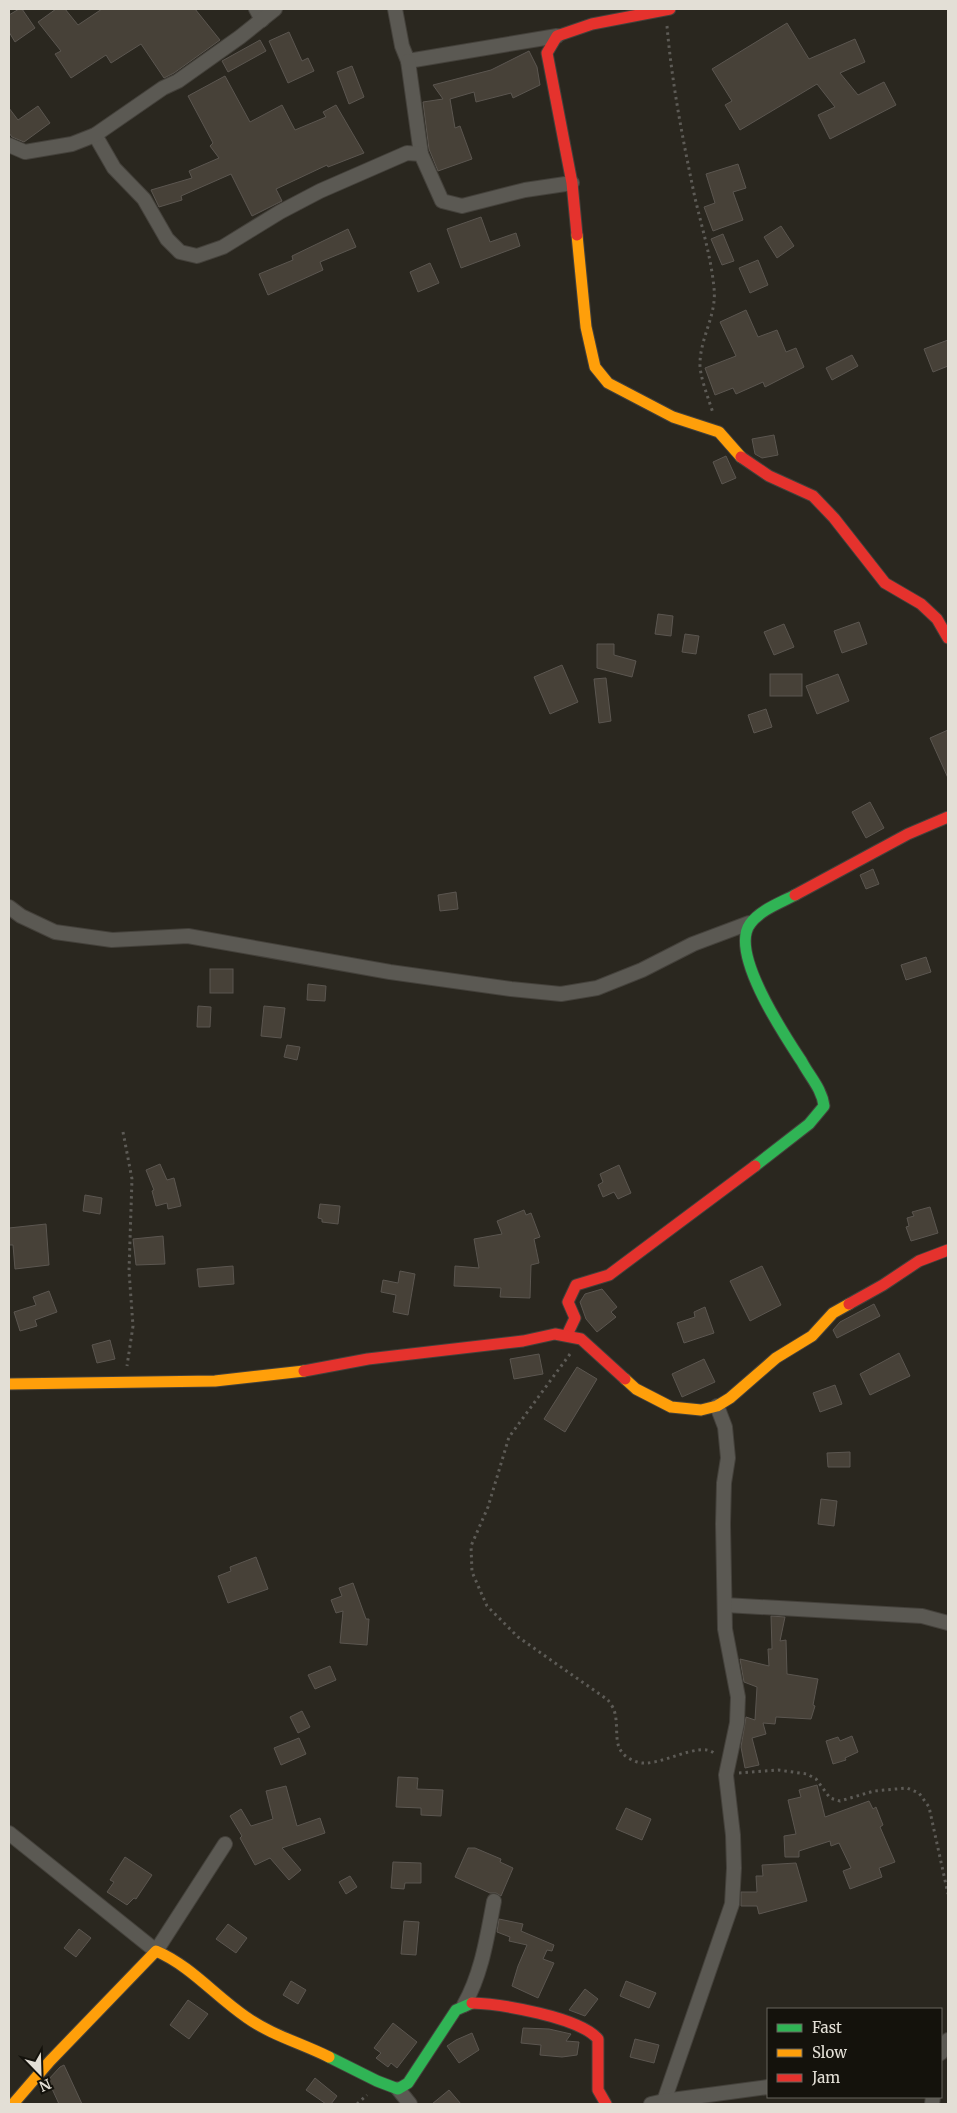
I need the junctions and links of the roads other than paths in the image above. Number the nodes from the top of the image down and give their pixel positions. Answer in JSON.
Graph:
{"nodes":[{"id":1,"x":275,"y":9,"type":"edge"},
{"id":2,"x":396,"y":9,"type":"edge"},
{"id":3,"x":668,"y":9,"type":"edge"},
{"id":4,"x":259,"y":14,"type":"edge"},
{"id":5,"x":557,"y":36,"type":"junction"},
{"id":6,"x":408,"y":61,"type":"junction"},
{"id":7,"x":95,"y":135,"type":"junction"},
{"id":8,"x":9,"y":145,"type":"edge"},
{"id":9,"x":422,"y":154,"type":"junction"},
{"id":10,"x":572,"y":183,"type":"junction"},
{"id":11,"x":948,"y":638,"type":"edge"},
{"id":12,"x":948,"y":817,"type":"edge"},
{"id":13,"x":9,"y":907,"type":"edge"},
{"id":14,"x":749,"y":922,"type":"junction"},
{"id":15,"x":948,"y":1250,"type":"edge"},
{"id":16,"x":567,"y":1335,"type":"junction"},
{"id":17,"x":9,"y":1384,"type":"edge"},
{"id":18,"x":717,"y":1406,"type":"junction"},
{"id":19,"x":725,"y":1605,"type":"junction"},
{"id":20,"x":948,"y":1623,"type":"edge"},
{"id":21,"x":9,"y":1834,"type":"edge"},
{"id":22,"x":225,"y":1844,"type":"dead end"},
{"id":23,"x":494,"y":1901,"type":"dead end"},
{"id":24,"x":156,"y":1951,"type":"junction"},
{"id":25,"x":464,"y":2005,"type":"junction"},
{"id":26,"x":767,"y":2088,"type":"edge"},
{"id":27,"x":398,"y":2089,"type":"junction"},
{"id":28,"x":658,"y":2102,"type":"edge"},
{"id":29,"x":14,"y":2104,"type":"edge"},
{"id":30,"x":410,"y":2104,"type":"edge"},
{"id":31,"x":606,"y":2104,"type":"edge"}],
"edges":[{"from":1,"to":4,"type":"street"},
{"from":2,"to":6,"type":"street"},
{"from":3,"to":5,"type":"street"},
{"from":4,"to":7,"type":"street"},
{"from":5,"to":6,"type":"street"},
{"from":5,"to":10,"type":"street"},
{"from":6,"to":9,"type":"street"},
{"from":7,"to":8,"type":"street"},
{"from":7,"to":9,"type":"street"},
{"from":9,"to":10,"type":"street"},
{"from":10,"to":11,"type":"street"},
{"from":12,"to":14,"type":"street"},
{"from":13,"to":14,"type":"street"},
{"from":14,"to":16,"type":"street"},
{"from":15,"to":18,"type":"street"},
{"from":16,"to":17,"type":"street"},
{"from":16,"to":18,"type":"street"},
{"from":18,"to":19,"type":"street"},
{"from":19,"to":20,"type":"street"},
{"from":19,"to":28,"type":"street"},
{"from":21,"to":24,"type":"street"},
{"from":22,"to":24,"type":"street"},
{"from":23,"to":25,"type":"street"},
{"from":24,"to":27,"type":"street"},
{"from":24,"to":29,"type":"street"},
{"from":25,"to":27,"type":"street"},
{"from":25,"to":31,"type":"street"},
{"from":26,"to":28,"type":"street"},
{"from":27,"to":30,"type":"street"}]}
